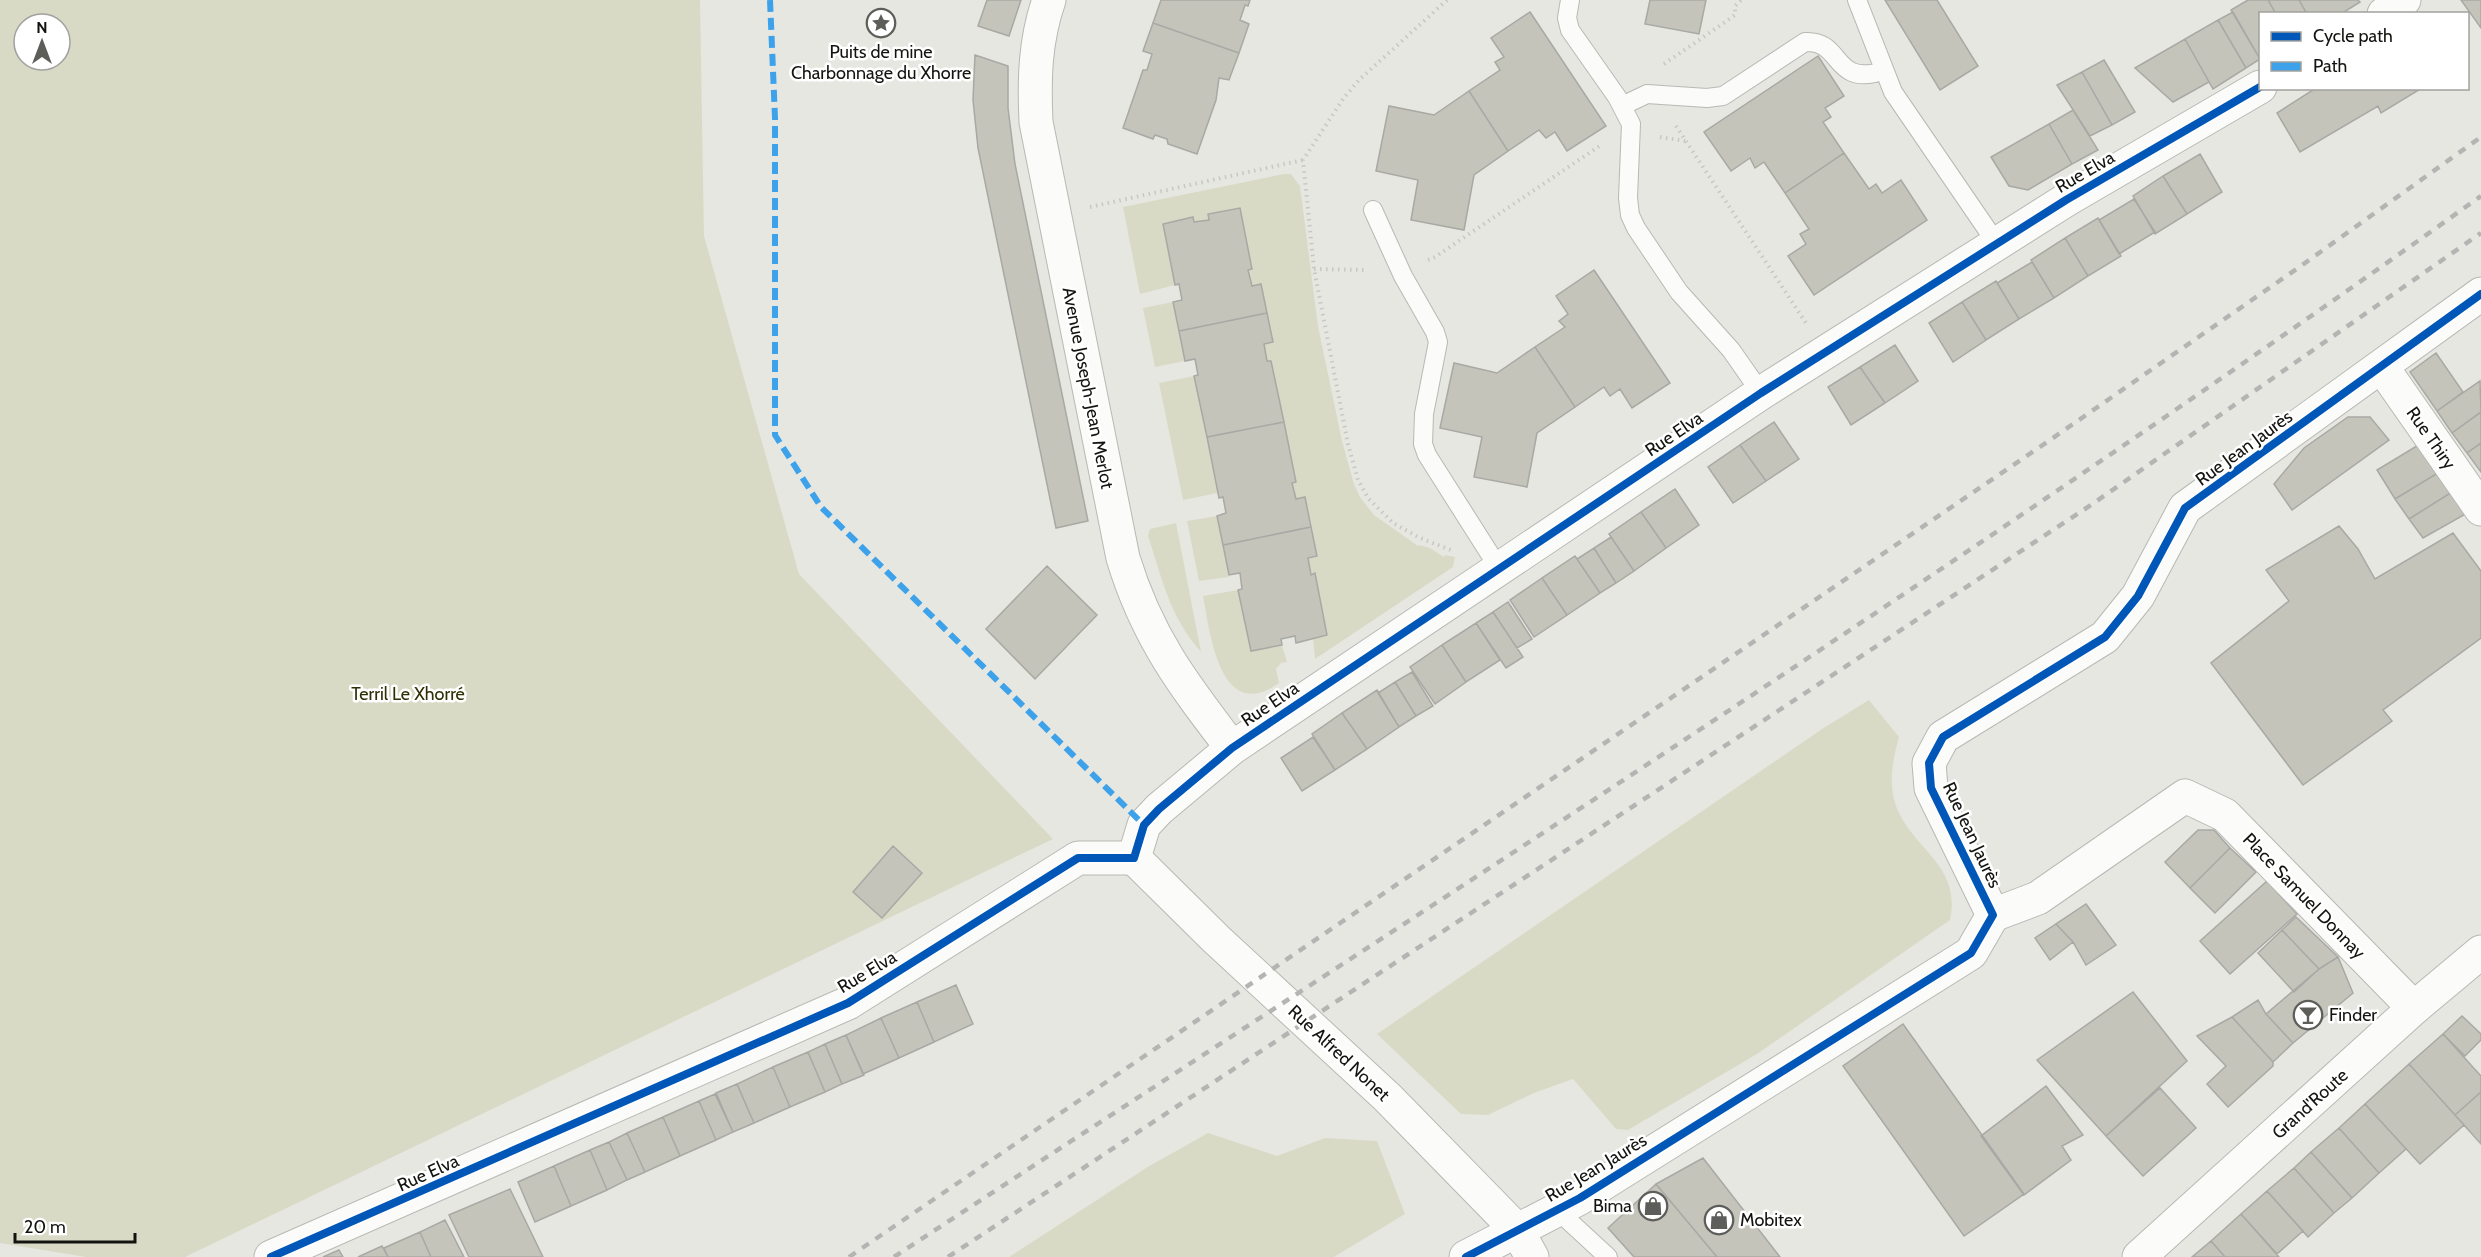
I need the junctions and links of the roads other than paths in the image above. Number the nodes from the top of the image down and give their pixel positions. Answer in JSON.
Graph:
{"nodes":[{"id":1,"x":1049,"y":0,"type":"edge"},
{"id":2,"x":1570,"y":0,"type":"edge"},
{"id":3,"x":1857,"y":0,"type":"edge"},
{"id":4,"x":2404,"y":0,"type":"edge"},
{"id":5,"x":2387,"y":12,"type":"edge"},
{"id":6,"x":1883,"y":71,"type":"junction"},
{"id":7,"x":2259,"y":88,"type":"edge"},
{"id":8,"x":1622,"y":106,"type":"junction"},
{"id":9,"x":1373,"y":210,"type":"dead end"},
{"id":10,"x":1997,"y":244,"type":"junction"},
{"id":11,"x":2481,"y":294,"type":"edge"},
{"id":12,"x":2382,"y":368,"type":"junction"},
{"id":13,"x":1761,"y":393,"type":"junction"},
{"id":14,"x":2481,"y":509,"type":"edge"},
{"id":15,"x":1500,"y":570,"type":"junction"},
{"id":16,"x":1232,"y":748,"type":"junction"},
{"id":17,"x":2185,"y":796,"type":"joint"},
{"id":18,"x":1134,"y":858,"type":"junction"},
{"id":19,"x":1993,"y":915,"type":"junction"},
{"id":20,"x":2479,"y":958,"type":"edge"},
{"id":21,"x":2414,"y":1008,"type":"junction"},
{"id":22,"x":1557,"y":1210,"type":"junction"},
{"id":23,"x":1524,"y":1243,"type":"edge"},
{"id":24,"x":271,"y":1257,"type":"edge"},
{"id":25,"x":1466,"y":1257,"type":"edge"},
{"id":26,"x":1608,"y":1257,"type":"edge"},
{"id":27,"x":2139,"y":1257,"type":"edge"}],
"edges":[{"from":1,"to":16,"type":"street","name":"Avenue Joseph-Jean Merlot"},
{"from":2,"to":8,"type":"lane"},
{"from":3,"to":6,"type":"lane"},
{"from":4,"to":5,"type":"street"},
{"from":6,"to":8,"type":"lane"},
{"from":6,"to":10,"type":"lane"},
{"from":7,"to":10,"type":"street","name":"Rue Elva"},
{"from":8,"to":13,"type":"lane"},
{"from":9,"to":15,"type":"lane"},
{"from":10,"to":13,"type":"street","name":"Rue Elva"},
{"from":11,"to":12,"type":"street","name":"Rue Jean Jaurès"},
{"from":12,"to":14,"type":"street","name":"Rue Thiry"},
{"from":12,"to":19,"type":"street","name":"Rue Jean Jaurès"},
{"from":13,"to":15,"type":"street","name":"Rue Elva"},
{"from":15,"to":16,"type":"street","name":"Rue Elva"},
{"from":16,"to":18,"type":"street","name":"Rue Elva"},
{"from":17,"to":19,"type":"street","name":"Rue Jean Jaurès"},
{"from":17,"to":21,"type":"street","name":"Place Samuel Donnay"},
{"from":18,"to":23,"type":"street","name":"Rue Alfred Nonet"},
{"from":18,"to":24,"type":"street","name":"Rue Elva"},
{"from":19,"to":22,"type":"street","name":"Rue Jean Jaurès"},
{"from":20,"to":21,"type":"street","name":"Grand'Route"},
{"from":21,"to":27,"type":"street","name":"Grand'Route"},
{"from":22,"to":23,"type":"street","name":"Rue Jean Jaurès"},
{"from":22,"to":26,"type":"lane"},
{"from":23,"to":25,"type":"street","name":"Rue Jean Jaurès"}]}
